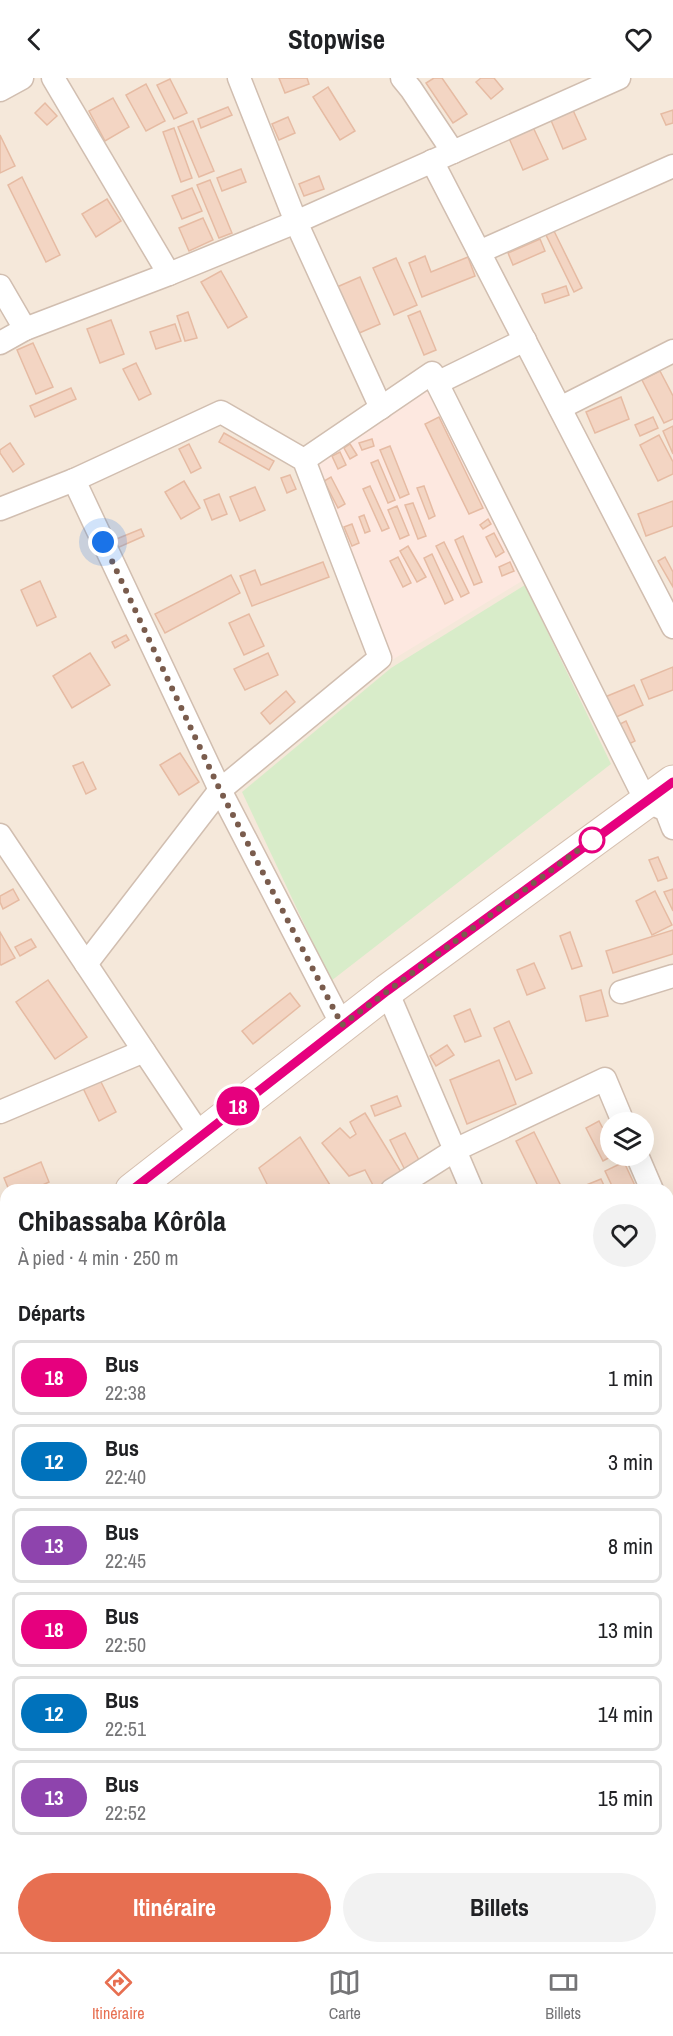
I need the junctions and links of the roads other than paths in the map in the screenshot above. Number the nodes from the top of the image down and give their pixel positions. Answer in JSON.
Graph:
{"nodes":[{"id":1,"x":22,"y":78,"type":"edge"},
{"id":2,"x":53,"y":78,"type":"edge"},
{"id":3,"x":239,"y":78,"type":"edge"},
{"id":4,"x":402,"y":78,"type":"edge"},
{"id":5,"x":606,"y":80,"type":"edge"},
{"id":6,"x":0,"y":90,"type":"edge"},
{"id":7,"x":453,"y":152,"type":"junction"},
{"id":8,"x":432,"y":161,"type":"junction"},
{"id":9,"x":673,"y":166,"type":"edge"},
{"id":10,"x":296,"y":222,"type":"junction"},
{"id":11,"x":479,"y":252,"type":"junction"},
{"id":12,"x":169,"y":274,"type":"junction"},
{"id":13,"x":0,"y":286,"type":"edge"},
{"id":14,"x":25,"y":329,"type":"junction"},
{"id":15,"x":525,"y":340,"type":"junction"},
{"id":16,"x":0,"y":343,"type":"edge"},
{"id":17,"x":673,"y":351,"type":"edge"},
{"id":18,"x":437,"y":382,"type":"junction"},
{"id":19,"x":381,"y":408,"type":"junction"},
{"id":20,"x":560,"y":408,"type":"junction"},
{"id":21,"x":304,"y":460,"type":"junction"},
{"id":22,"x":74,"y":480,"type":"junction"},
{"id":23,"x":0,"y":509,"type":"edge"},
{"id":24,"x":671,"y":616,"type":"edge"},
{"id":25,"x":220,"y":790,"type":"junction"},
{"id":26,"x":666,"y":805,"type":"edge"},
{"id":27,"x":0,"y":835,"type":"edge"},
{"id":28,"x":86,"y":964,"type":"junction"},
{"id":29,"x":673,"y":976,"type":"edge"},
{"id":30,"x":621,"y":992,"type":"dead end"},
{"id":31,"x":390,"y":1000,"type":"junction"},
{"id":32,"x":342,"y":1025,"type":"junction"},
{"id":33,"x":144,"y":1051,"type":"junction"},
{"id":34,"x":0,"y":1112,"type":"edge"},
{"id":35,"x":619,"y":1112,"type":"edge"},
{"id":36,"x":200,"y":1135,"type":"junction"},
{"id":37,"x":455,"y":1150,"type":"junction"},
{"id":38,"x":642,"y":1166,"type":"edge"},
{"id":39,"x":139,"y":1184,"type":"edge"},
{"id":40,"x":172,"y":1184,"type":"edge"},
{"id":41,"x":401,"y":1184,"type":"edge"},
{"id":42,"x":469,"y":1184,"type":"edge"},
{"id":43,"x":649,"y":1184,"type":"edge"}],
"edges":[{"from":1,"to":6,"type":"street"},
{"from":2,"to":12,"type":"street"},
{"from":3,"to":10,"type":"street"},
{"from":4,"to":7,"type":"street"},
{"from":5,"to":7,"type":"street"},
{"from":7,"to":8,"type":"street"},
{"from":8,"to":10,"type":"street"},
{"from":8,"to":11,"type":"street"},
{"from":9,"to":11,"type":"street"},
{"from":10,"to":12,"type":"street"},
{"from":10,"to":19,"type":"street"},
{"from":11,"to":15,"type":"street"},
{"from":12,"to":14,"type":"street"},
{"from":13,"to":14,"type":"street"},
{"from":14,"to":16,"type":"street"},
{"from":15,"to":18,"type":"street"},
{"from":15,"to":20,"type":"street"},
{"from":17,"to":20,"type":"street"},
{"from":18,"to":19,"type":"street"},
{"from":18,"to":26,"type":"street"},
{"from":19,"to":21,"type":"street"},
{"from":20,"to":24,"type":"street"},
{"from":21,"to":22,"type":"street"},
{"from":21,"to":25,"type":"street"},
{"from":22,"to":23,"type":"street"},
{"from":22,"to":25,"type":"street"},
{"from":25,"to":28,"type":"street"},
{"from":25,"to":32,"type":"street"},
{"from":26,"to":31,"type":"main road"},
{"from":27,"to":28,"type":"street"},
{"from":28,"to":33,"type":"street"},
{"from":29,"to":30,"type":"street"},
{"from":31,"to":32,"type":"main road"},
{"from":31,"to":37,"type":"street"},
{"from":31,"to":40,"type":"main road"},
{"from":32,"to":36,"type":"main road"},
{"from":33,"to":34,"type":"street"},
{"from":33,"to":36,"type":"street"},
{"from":35,"to":37,"type":"street"},
{"from":36,"to":39,"type":"main road"},
{"from":37,"to":41,"type":"street"},
{"from":37,"to":42,"type":"street"},
{"from":38,"to":43,"type":"street"}]}
